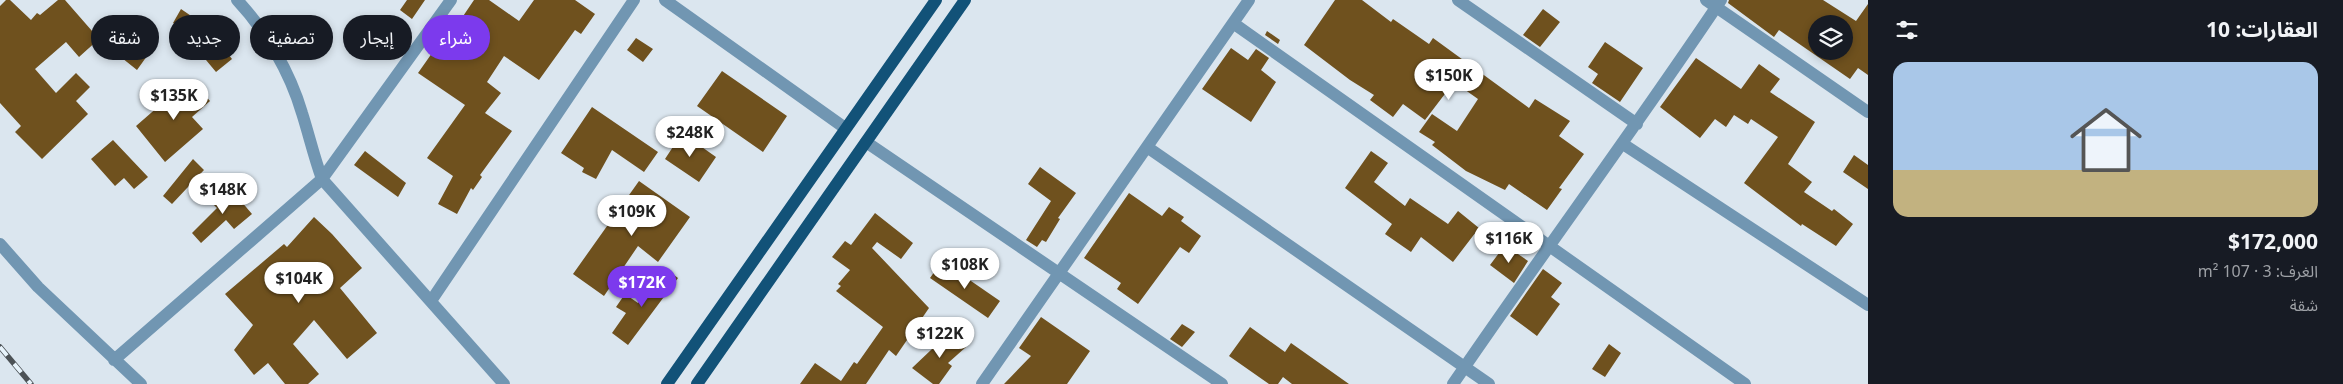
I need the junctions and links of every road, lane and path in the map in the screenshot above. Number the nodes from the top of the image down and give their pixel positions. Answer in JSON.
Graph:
{"nodes":[{"id":1,"x":236,"y":0,"type":"edge"},
{"id":2,"x":451,"y":0,"type":"edge"},
{"id":3,"x":634,"y":0,"type":"edge"},
{"id":4,"x":664,"y":0,"type":"edge"},
{"id":5,"x":936,"y":0,"type":"edge"},
{"id":6,"x":965,"y":0,"type":"edge"},
{"id":7,"x":1249,"y":0,"type":"edge"},
{"id":8,"x":1458,"y":0,"type":"edge"},
{"id":9,"x":1715,"y":2,"type":"edge"},
{"id":10,"x":1233,"y":23,"type":"junction"},
{"id":11,"x":1868,"y":112,"type":"edge"},
{"id":12,"x":1637,"y":124,"type":"junction"},
{"id":13,"x":845,"y":128,"type":"junction"},
{"id":14,"x":866,"y":142,"type":"junction"},
{"id":15,"x":1623,"y":144,"type":"junction"},
{"id":16,"x":1147,"y":147,"type":"junction"},
{"id":17,"x":322,"y":179,"type":"junction"},
{"id":18,"x":0,"y":244,"type":"edge"},
{"id":19,"x":1549,"y":246,"type":"junction"},
{"id":20,"x":1061,"y":273,"type":"junction"},
{"id":21,"x":431,"y":300,"type":"junction"},
{"id":22,"x":1868,"y":305,"type":"edge"},
{"id":23,"x":114,"y":360,"type":"junction"},
{"id":24,"x":1465,"y":367,"type":"junction"},
{"id":25,"x":141,"y":384,"type":"edge"},
{"id":26,"x":504,"y":384,"type":"edge"},
{"id":27,"x":667,"y":384,"type":"edge"},
{"id":28,"x":697,"y":384,"type":"edge"},
{"id":29,"x":982,"y":384,"type":"edge"},
{"id":30,"x":1222,"y":384,"type":"edge"},
{"id":31,"x":1453,"y":384,"type":"edge"},
{"id":32,"x":1489,"y":384,"type":"edge"},
{"id":33,"x":1745,"y":384,"type":"edge"}],
"edges":[{"from":1,"to":17,"type":"street"},
{"from":2,"to":17,"type":"street"},
{"from":3,"to":21,"type":"street"},
{"from":4,"to":13,"type":"street"},
{"from":5,"to":13,"type":"main road"},
{"from":6,"to":14,"type":"main road"},
{"from":7,"to":10,"type":"street"},
{"from":8,"to":12,"type":"street"},
{"from":9,"to":11,"type":"street"},
{"from":9,"to":12,"type":"street"},
{"from":10,"to":16,"type":"street"},
{"from":10,"to":19,"type":"street"},
{"from":12,"to":15,"type":"street"},
{"from":13,"to":27,"type":"main road"},
{"from":14,"to":20,"type":"street"},
{"from":14,"to":28,"type":"main road"},
{"from":15,"to":19,"type":"street"},
{"from":15,"to":22,"type":"street"},
{"from":16,"to":20,"type":"street"},
{"from":16,"to":24,"type":"street"},
{"from":17,"to":21,"type":"street"},
{"from":17,"to":23,"type":"street"},
{"from":18,"to":23,"type":"street"},
{"from":19,"to":24,"type":"street"},
{"from":19,"to":33,"type":"street"},
{"from":20,"to":29,"type":"street"},
{"from":20,"to":30,"type":"street"},
{"from":21,"to":26,"type":"street"},
{"from":23,"to":25,"type":"street"},
{"from":24,"to":31,"type":"street"},
{"from":24,"to":32,"type":"street"}]}
